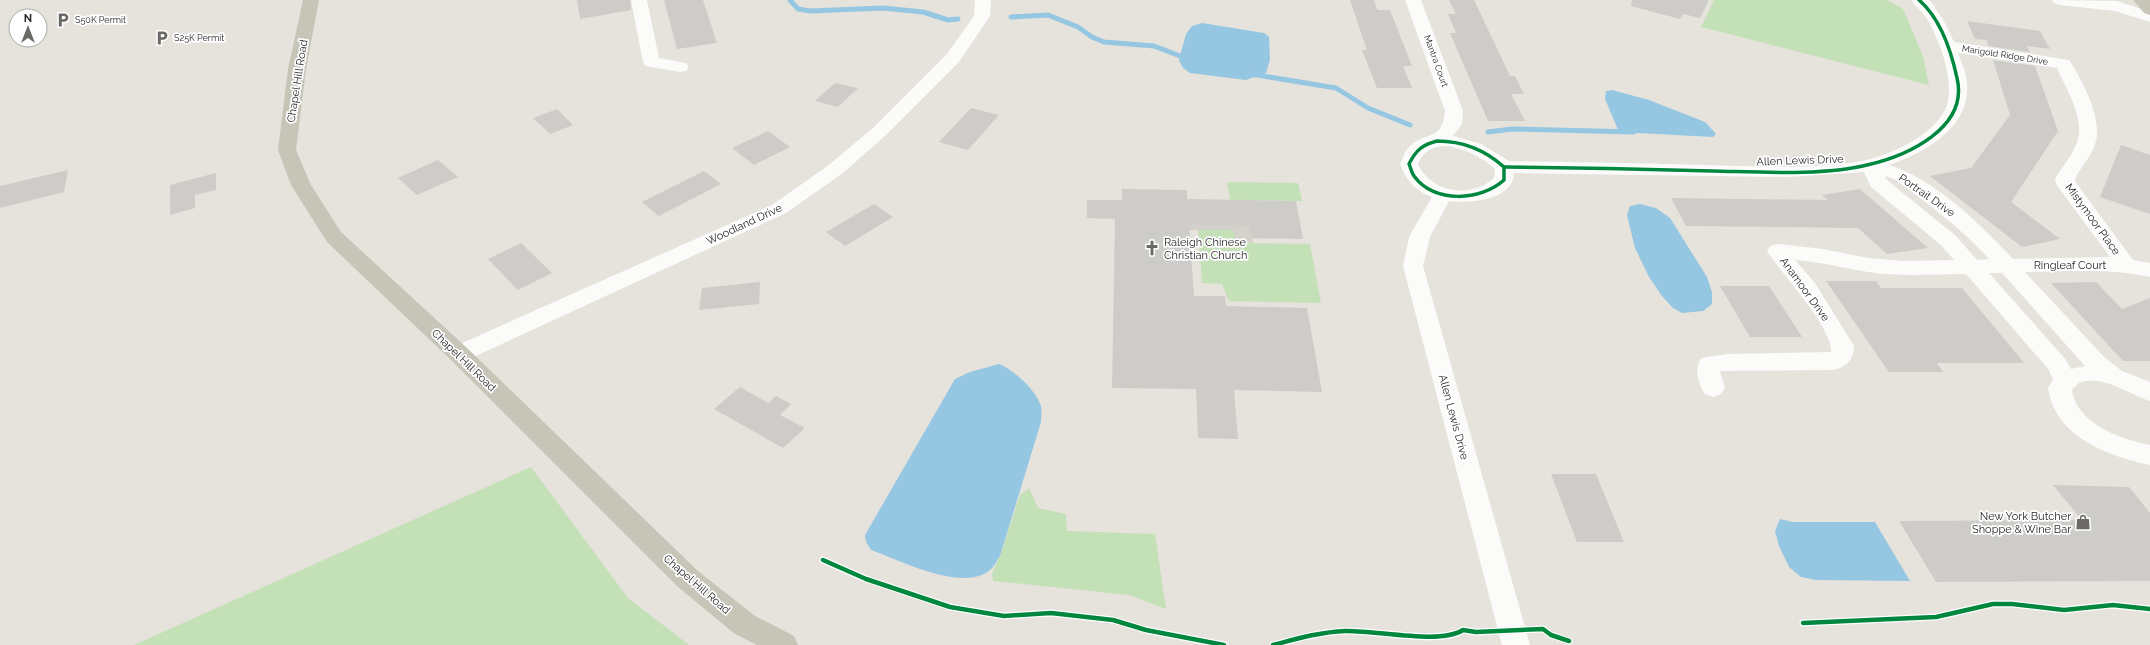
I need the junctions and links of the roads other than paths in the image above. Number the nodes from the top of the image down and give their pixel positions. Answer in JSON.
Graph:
{"nodes":[{"id":1,"x":311,"y":0,"type":"edge"},
{"id":2,"x":639,"y":0,"type":"edge"},
{"id":3,"x":983,"y":0,"type":"edge"},
{"id":4,"x":1413,"y":0,"type":"edge"},
{"id":5,"x":2060,"y":0,"type":"edge"},
{"id":6,"x":2142,"y":0,"type":"edge"},
{"id":7,"x":1928,"y":2,"type":"edge"},
{"id":8,"x":2150,"y":10,"type":"edge"},
{"id":9,"x":2150,"y":17,"type":"edge"},
{"id":10,"x":1947,"y":46,"type":"junction"},
{"id":11,"x":2063,"y":64,"type":"joint"},
{"id":12,"x":680,"y":67,"type":"dead end"},
{"id":13,"x":1453,"y":124,"type":"junction"},
{"id":14,"x":1438,"y":142,"type":"junction"},
{"id":15,"x":1469,"y":144,"type":"junction"},
{"id":16,"x":1871,"y":165,"type":"junction"},
{"id":17,"x":1504,"y":167,"type":"junction"},
{"id":18,"x":1444,"y":194,"type":"junction"},
{"id":19,"x":1990,"y":265,"type":"junction"},
{"id":20,"x":2126,"y":265,"type":"junction"},
{"id":21,"x":2150,"y":270,"type":"edge"},
{"id":22,"x":459,"y":354,"type":"junction"},
{"id":23,"x":2114,"y":377,"type":"junction"},
{"id":24,"x":2066,"y":382,"type":"junction"},
{"id":25,"x":1713,"y":388,"type":"dead end"},
{"id":26,"x":2150,"y":392,"type":"edge"},
{"id":27,"x":2144,"y":457,"type":"edge"},
{"id":28,"x":784,"y":645,"type":"edge"},
{"id":29,"x":1516,"y":645,"type":"edge"}],
"edges":[{"from":1,"to":22,"type":"main road","name":"Chapel Hill Road"},
{"from":2,"to":12,"type":"street"},
{"from":3,"to":22,"type":"street","name":"Woodland Drive"},
{"from":4,"to":13,"type":"street","name":"Mantra Court"},
{"from":5,"to":9,"type":"street"},
{"from":6,"to":8,"type":"main road"},
{"from":7,"to":10,"type":"street","name":"Allen Lewis Drive"},
{"from":10,"to":11,"type":"street","name":"Marigold Ridge Drive"},
{"from":10,"to":16,"type":"street","name":"Allen Lewis Drive"},
{"from":11,"to":20,"type":"street","name":"Mistymoor Place"},
{"from":13,"to":14,"type":"street"},
{"from":13,"to":15,"type":"street"},
{"from":14,"to":15,"type":"street"},
{"from":14,"to":18,"type":"street"},
{"from":15,"to":17,"type":"street"},
{"from":16,"to":17,"type":"street","name":"Allen Lewis Drive"},
{"from":16,"to":19,"type":"street","name":"Portrait Drive"},
{"from":16,"to":19,"type":"street","name":"Portrait Drive"},
{"from":17,"to":18,"type":"street"},
{"from":18,"to":29,"type":"street","name":"Allen Lewis Drive"},
{"from":19,"to":20,"type":"street","name":"Ringleaf Court"},
{"from":19,"to":23,"type":"street","name":"Portrait Drive"},
{"from":19,"to":24,"type":"street","name":"Portrait Drive"},
{"from":19,"to":25,"type":"street","name":"Anamoor Drive"},
{"from":20,"to":21,"type":"street","name":"Ringleaf Court"},
{"from":22,"to":28,"type":"main road","name":"Chapel Hill Road"},
{"from":23,"to":24,"type":"street","name":"Portrait Drive"},
{"from":23,"to":26,"type":"street","name":"Portrait Drive"},
{"from":24,"to":27,"type":"street"}]}
